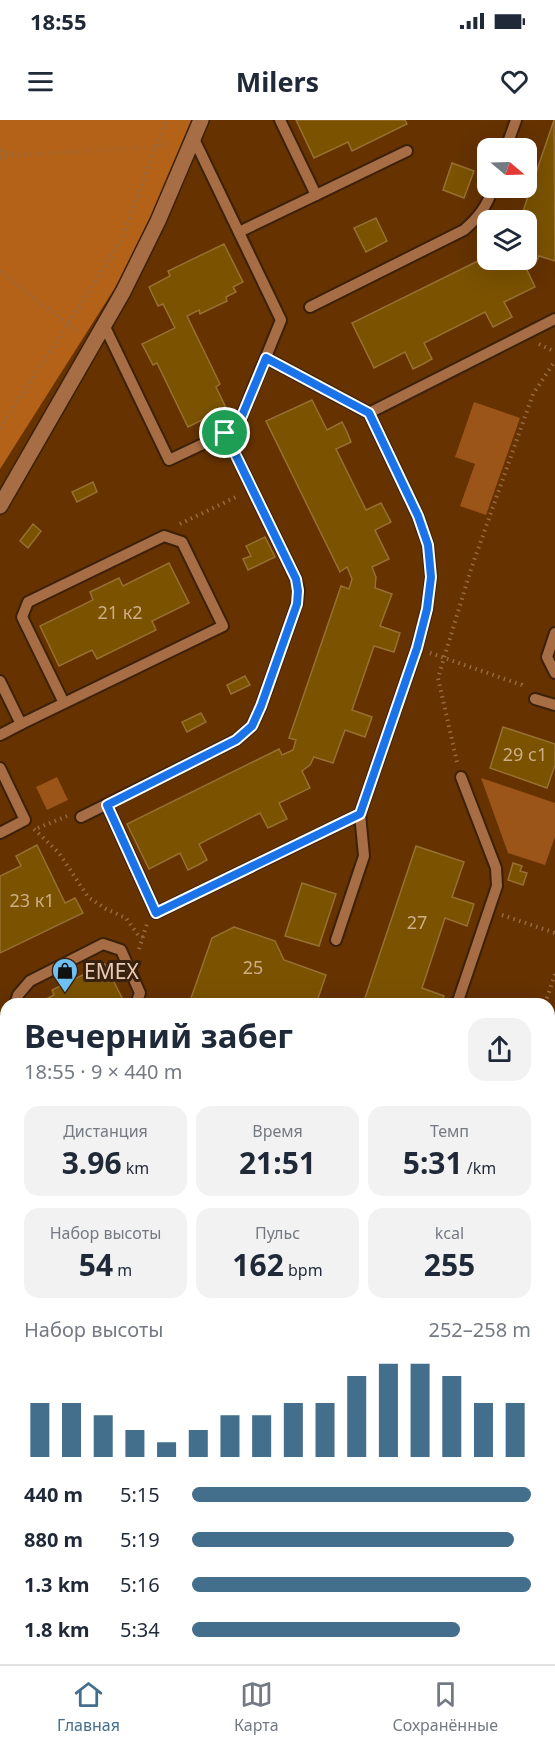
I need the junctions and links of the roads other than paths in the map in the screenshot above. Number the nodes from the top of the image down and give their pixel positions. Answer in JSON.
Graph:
{"nodes":[{"id":1,"x":201,"y":120,"type":"edge"},
{"id":2,"x":280,"y":120,"type":"edge"},
{"id":3,"x":516,"y":120,"type":"edge"},
{"id":4,"x":193,"y":137,"type":"junction"},
{"id":5,"x":510,"y":138,"type":"edge"},
{"id":6,"x":406,"y":151,"type":"dead end"},
{"id":7,"x":316,"y":195,"type":"junction"},
{"id":8,"x":489,"y":198,"type":"edge"},
{"id":9,"x":239,"y":232,"type":"junction"},
{"id":10,"x":310,"y":307,"type":"dead end"},
{"id":11,"x":555,"y":319,"type":"edge"},
{"id":12,"x":104,"y":325,"type":"junction"},
{"id":13,"x":266,"y":358,"type":"junction"},
{"id":14,"x":369,"y":413,"type":"junction"},
{"id":15,"x":225,"y":433,"type":"junction"},
{"id":16,"x":0,"y":506,"type":"edge"},
{"id":17,"x":555,"y":633,"type":"edge"},
{"id":18,"x":555,"y":673,"type":"edge"},
{"id":19,"x":0,"y":681,"type":"edge"},
{"id":20,"x":535,"y":699,"type":"road end"},
{"id":21,"x":64,"y":704,"type":"junction"},
{"id":22,"x":555,"y":705,"type":"edge"},
{"id":23,"x":21,"y":724,"type":"junction"},
{"id":24,"x":0,"y":735,"type":"edge"},
{"id":25,"x":0,"y":768,"type":"edge"},
{"id":26,"x":461,"y":777,"type":"road end"},
{"id":27,"x":107,"y":805,"type":"junction"},
{"id":28,"x":360,"y":814,"type":"junction"},
{"id":29,"x":81,"y":817,"type":"road end"},
{"id":30,"x":0,"y":833,"type":"edge"},
{"id":31,"x":336,"y":940,"type":"dead end"},
{"id":32,"x":17,"y":998,"type":"edge"},
{"id":33,"x":138,"y":998,"type":"edge"},
{"id":34,"x":459,"y":998,"type":"edge"}],
"edges":[{"from":1,"to":4,"type":"street"},
{"from":2,"to":7,"type":"lane"},
{"from":3,"to":5,"type":"lane"},
{"from":4,"to":9,"type":"lane"},
{"from":4,"to":12,"type":"street"},
{"from":6,"to":7,"type":"lane"},
{"from":7,"to":9,"type":"lane"},
{"from":8,"to":10,"type":"lane"},
{"from":9,"to":13,"type":"lane"},
{"from":11,"to":14,"type":"lane"},
{"from":12,"to":15,"type":"lane"},
{"from":12,"to":16,"type":"street"},
{"from":13,"to":14,"type":"lane"},
{"from":13,"to":15,"type":"lane"},
{"from":14,"to":28,"type":"lane"},
{"from":15,"to":27,"type":"lane"},
{"from":17,"to":18,"type":"lane"},
{"from":19,"to":23,"type":"lane"},
{"from":20,"to":22,"type":"lane"},
{"from":21,"to":21,"type":"lane"},
{"from":21,"to":23,"type":"lane"},
{"from":23,"to":24,"type":"lane"},
{"from":25,"to":30,"type":"lane"},
{"from":26,"to":34,"type":"lane"},
{"from":27,"to":28,"type":"lane"},
{"from":27,"to":29,"type":"lane"},
{"from":28,"to":31,"type":"lane"},
{"from":32,"to":33,"type":"lane"}]}
